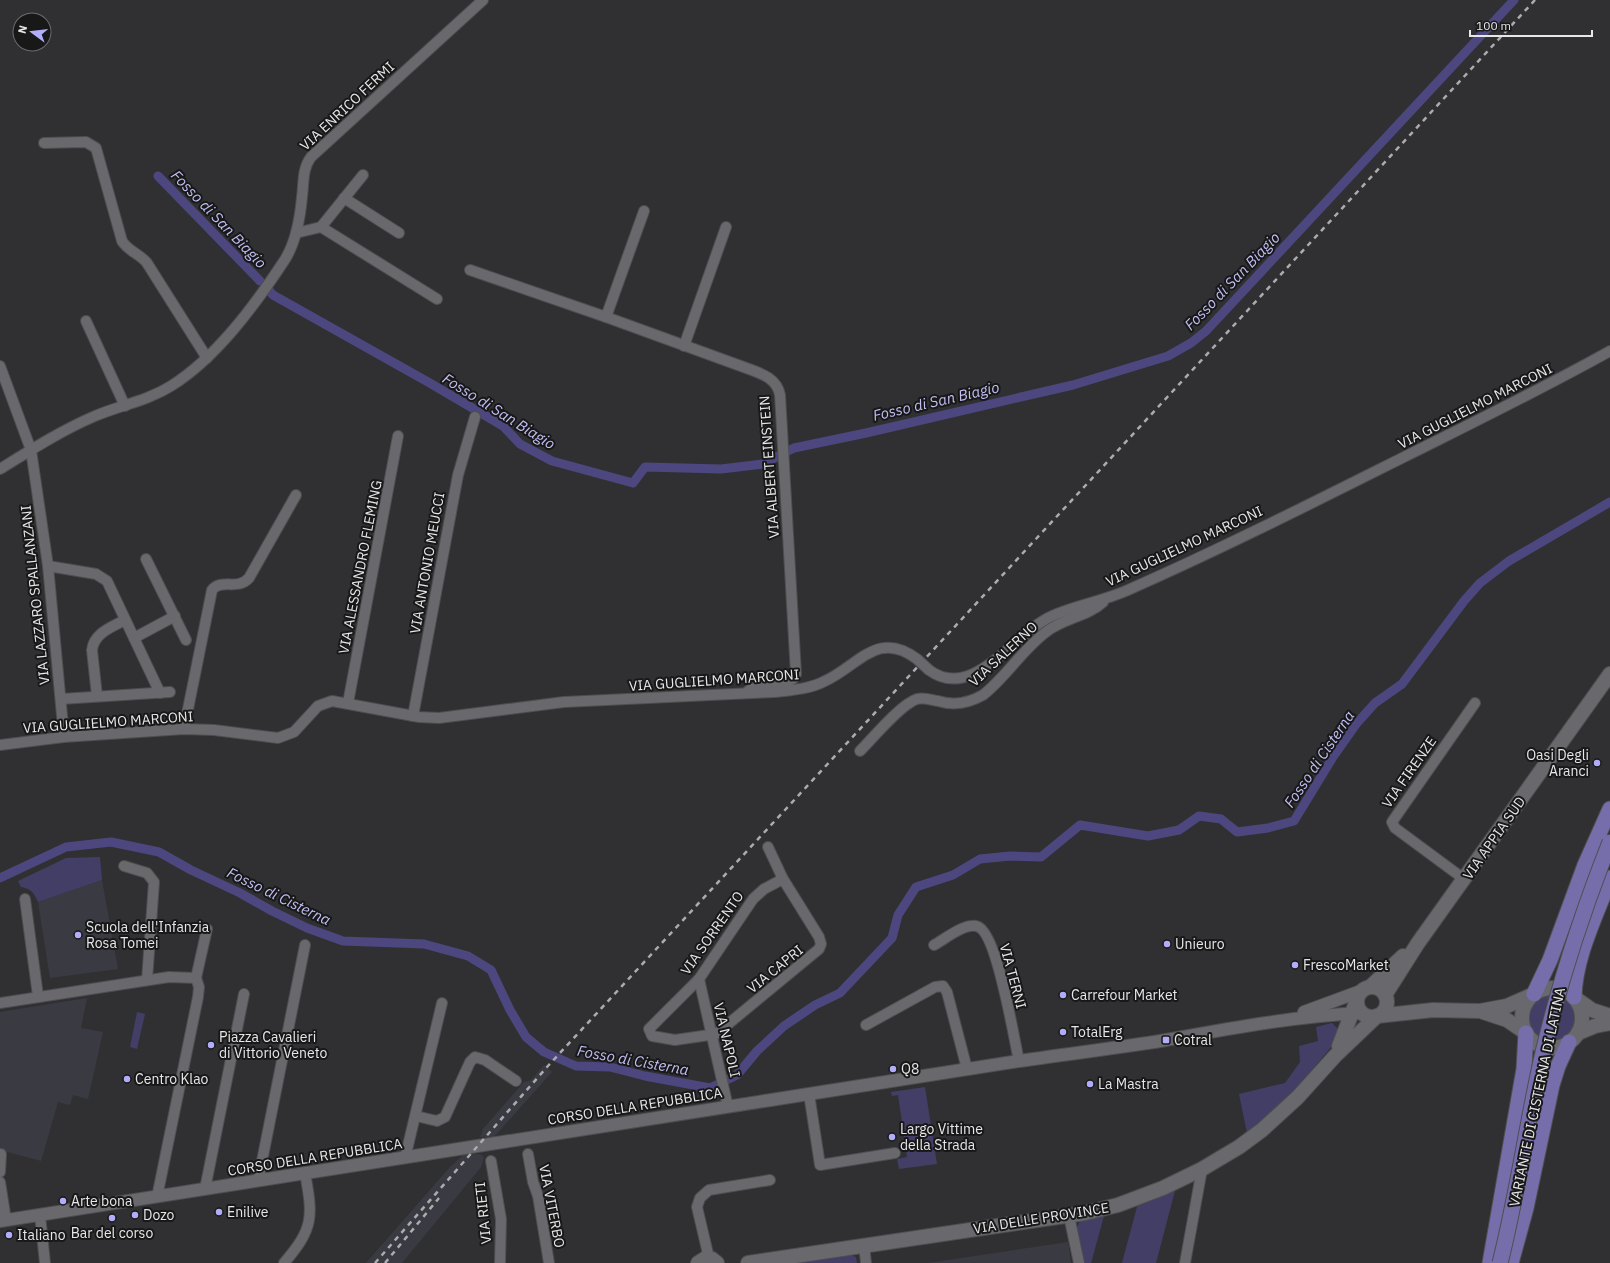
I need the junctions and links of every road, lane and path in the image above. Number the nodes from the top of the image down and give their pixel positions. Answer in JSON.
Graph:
{"nodes":[{"id":1,"x":482,"y":0,"type":"edge"},
{"id":2,"x":44,"y":143,"type":"dead end"},
{"id":3,"x":363,"y":175,"type":"dead end"},
{"id":4,"x":344,"y":198,"type":"junction"},
{"id":5,"x":644,"y":211,"type":"dead end"},
{"id":6,"x":320,"y":227,"type":"junction"},
{"id":7,"x":726,"y":227,"type":"dead end"},
{"id":8,"x":296,"y":233,"type":"junction"},
{"id":9,"x":399,"y":233,"type":"dead end"},
{"id":10,"x":470,"y":270,"type":"dead end"},
{"id":11,"x":438,"y":299,"type":"dead end"},
{"id":12,"x":606,"y":316,"type":"junction"},
{"id":13,"x":86,"y":321,"type":"dead end"},
{"id":14,"x":684,"y":346,"type":"junction"},
{"id":15,"x":1610,"y":350,"type":"edge"},
{"id":16,"x":207,"y":358,"type":"junction"},
{"id":17,"x":0,"y":366,"type":"edge"},
{"id":18,"x":125,"y":406,"type":"junction"},
{"id":19,"x":475,"y":417,"type":"dead end"},
{"id":20,"x":398,"y":436,"type":"dead end"},
{"id":21,"x":31,"y":450,"type":"junction"},
{"id":22,"x":0,"y":469,"type":"edge"},
{"id":23,"x":296,"y":495,"type":"dead end"},
{"id":24,"x":146,"y":559,"type":"dead end"},
{"id":25,"x":48,"y":566,"type":"junction"},
{"id":26,"x":1107,"y":597,"type":"junction"},
{"id":27,"x":175,"y":616,"type":"junction"},
{"id":28,"x":126,"y":620,"type":"junction"},
{"id":29,"x":134,"y":638,"type":"junction"},
{"id":30,"x":186,"y":640,"type":"dead end"},
{"id":31,"x":1610,"y":674,"type":"edge"},
{"id":32,"x":745,"y":694,"type":"junction"},
{"id":33,"x":97,"y":696,"type":"junction"},
{"id":34,"x":61,"y":699,"type":"junction"},
{"id":35,"x":1475,"y":702,"type":"dead end"},
{"id":36,"x":348,"y":704,"type":"junction"},
{"id":37,"x":413,"y":716,"type":"junction"},
{"id":38,"x":184,"y":729,"type":"junction"},
{"id":39,"x":64,"y":737,"type":"junction"},
{"id":40,"x":0,"y":745,"type":"edge"},
{"id":41,"x":860,"y":751,"type":"dead end"},
{"id":42,"x":1610,"y":810,"type":"edge"},
{"id":43,"x":1610,"y":842,"type":"edge"},
{"id":44,"x":768,"y":847,"type":"dead end"},
{"id":45,"x":124,"y":866,"type":"dead end"},
{"id":46,"x":1610,"y":878,"type":"edge"},
{"id":47,"x":783,"y":879,"type":"junction"},
{"id":48,"x":1464,"y":879,"type":"junction"},
{"id":49,"x":25,"y":899,"type":"dead end"},
{"id":50,"x":207,"y":929,"type":"dead end"},
{"id":51,"x":1418,"y":943,"type":"junction"},
{"id":52,"x":305,"y":945,"type":"dead end"},
{"id":53,"x":934,"y":945,"type":"dead end"},
{"id":54,"x":196,"y":978,"type":"junction"},
{"id":55,"x":700,"y":979,"type":"junction"},
{"id":56,"x":147,"y":980,"type":"junction"},
{"id":57,"x":1363,"y":993,"type":"junction"},
{"id":58,"x":244,"y":994,"type":"dead end"},
{"id":59,"x":1534,"y":994,"type":"junction"},
{"id":60,"x":38,"y":996,"type":"junction"},
{"id":61,"x":1386,"y":998,"type":"junction"},
{"id":62,"x":1574,"y":998,"type":"junction"},
{"id":63,"x":0,"y":1003,"type":"edge"},
{"id":64,"x":442,"y":1003,"type":"dead end"},
{"id":65,"x":1433,"y":1010,"type":"junction"},
{"id":66,"x":1480,"y":1011,"type":"junction"},
{"id":67,"x":1357,"y":1013,"type":"junction"},
{"id":68,"x":1322,"y":1015,"type":"junction"},
{"id":69,"x":1377,"y":1016,"type":"junction"},
{"id":70,"x":1610,"y":1016,"type":"edge"},
{"id":71,"x":1275,"y":1021,"type":"junction"},
{"id":72,"x":1610,"y":1023,"type":"edge"},
{"id":73,"x":866,"y":1024,"type":"dead end"},
{"id":74,"x":1346,"y":1033,"type":"junction"},
{"id":75,"x":1526,"y":1033,"type":"junction"},
{"id":76,"x":712,"y":1036,"type":"junction"},
{"id":77,"x":1574,"y":1037,"type":"junction"},
{"id":78,"x":1334,"y":1056,"type":"junction"},
{"id":79,"x":1019,"y":1061,"type":"junction"},
{"id":80,"x":967,"y":1069,"type":"junction"},
{"id":81,"x":516,"y":1081,"type":"dead end"},
{"id":82,"x":809,"y":1094,"type":"junction"},
{"id":83,"x":728,"y":1107,"type":"junction"},
{"id":84,"x":416,"y":1116,"type":"junction"},
{"id":85,"x":895,"y":1153,"type":"dead end"},
{"id":86,"x":2,"y":1154,"type":"dead end"},
{"id":87,"x":528,"y":1154,"type":"dead end"},
{"id":88,"x":405,"y":1158,"type":"junction"},
{"id":89,"x":491,"y":1161,"type":"dead end"},
{"id":90,"x":1202,"y":1169,"type":"junction"},
{"id":91,"x":0,"y":1172,"type":"edge"},
{"id":92,"x":305,"y":1173,"type":"junction"},
{"id":93,"x":770,"y":1180,"type":"dead end"},
{"id":94,"x":258,"y":1181,"type":"junction"},
{"id":95,"x":0,"y":1182,"type":"edge"},
{"id":96,"x":204,"y":1189,"type":"junction"},
{"id":97,"x":156,"y":1197,"type":"junction"},
{"id":98,"x":40,"y":1215,"type":"junction"},
{"id":99,"x":1069,"y":1216,"type":"junction"},
{"id":100,"x":3,"y":1221,"type":"edge"},
{"id":101,"x":864,"y":1245,"type":"junction"},
{"id":102,"x":708,"y":1261,"type":"edge"},
{"id":103,"x":45,"y":1263,"type":"edge"},
{"id":104,"x":284,"y":1263,"type":"edge"},
{"id":105,"x":500,"y":1263,"type":"edge"},
{"id":106,"x":549,"y":1263,"type":"edge"},
{"id":107,"x":748,"y":1263,"type":"edge"},
{"id":108,"x":866,"y":1263,"type":"edge"},
{"id":109,"x":1079,"y":1263,"type":"edge"},
{"id":110,"x":1185,"y":1263,"type":"edge"},
{"id":111,"x":1490,"y":1263,"type":"edge"},
{"id":112,"x":1500,"y":1263,"type":"edge"},
{"id":113,"x":1511,"y":1263,"type":"edge"}],
"edges":[{"from":1,"to":8,"type":"street","name":"VIA ENRICO FERMI"},
{"from":2,"to":16,"type":"street"},
{"from":3,"to":4,"type":"street"},
{"from":4,"to":6,"type":"street"},
{"from":4,"to":9,"type":"street"},
{"from":5,"to":12,"type":"street"},
{"from":6,"to":8,"type":"street"},
{"from":6,"to":11,"type":"street"},
{"from":7,"to":14,"type":"street"},
{"from":8,"to":16,"type":"street","name":"VIA ENRICO FERMI"},
{"from":10,"to":12,"type":"street","name":"VIA ALBERT EINSTEIN"},
{"from":12,"to":14,"type":"street","name":"VIA ALBERT EINSTEIN"},
{"from":13,"to":18,"type":"street"},
{"from":14,"to":32,"type":"street","name":"VIA ALBERT EINSTEIN"},
{"from":15,"to":26,"type":"street","name":"VIA GUGLIELMO MARCONI"},
{"from":16,"to":18,"type":"street","name":"VIA ENRICO FERMI"},
{"from":17,"to":21,"type":"street","name":"VIA LAZZARO SPALLANZANI"},
{"from":18,"to":21,"type":"street","name":"VIA ENRICO FERMI"},
{"from":19,"to":37,"type":"street","name":"VIA ANTONIO MEUCCI"},
{"from":20,"to":36,"type":"street","name":"VIA ALESSANDRO FLEMING"},
{"from":21,"to":22,"type":"street","name":"VIA ENRICO FERMI"},
{"from":21,"to":25,"type":"street","name":"VIA LAZZARO SPALLANZANI"},
{"from":23,"to":38,"type":"street"},
{"from":24,"to":27,"type":"street"},
{"from":25,"to":28,"type":"street"},
{"from":25,"to":34,"type":"street","name":"VIA LAZZARO SPALLANZANI"},
{"from":26,"to":32,"type":"street","name":"VIA GUGLIELMO MARCONI","bridge":true},
{"from":26,"to":41,"type":"street","name":"VIA SALERNO"},
{"from":27,"to":29,"type":"street"},
{"from":27,"to":30,"type":"street"},
{"from":28,"to":29,"type":"street"},
{"from":28,"to":33,"type":"street"},
{"from":29,"to":33,"type":"street"},
{"from":31,"to":48,"type":"main road","name":"VIA APPIA SUD"},
{"from":32,"to":37,"type":"street","name":"VIA GUGLIELMO MARCONI"},
{"from":33,"to":34,"type":"street"},
{"from":34,"to":39,"type":"street","name":"VIA LAZZARO SPALLANZANI"},
{"from":35,"to":48,"type":"street","name":"VIA FIRENZE"},
{"from":36,"to":37,"type":"street","name":"VIA GUGLIELMO MARCONI"},
{"from":36,"to":38,"type":"street","name":"VIA GUGLIELMO MARCONI"},
{"from":38,"to":39,"type":"street","name":"VIA GUGLIELMO MARCONI"},
{"from":39,"to":40,"type":"street","name":"VIA GUGLIELMO MARCONI"},
{"from":42,"to":59,"type":"main road"},
{"from":43,"to":112,"type":"main road","name":"VARIANTE DI CISTERNA DI LATINA","bridge":true},
{"from":44,"to":47,"type":"street","name":"VIA CAPRI"},
{"from":45,"to":56,"type":"street"},
{"from":46,"to":62,"type":"main road"},
{"from":47,"to":55,"type":"street","name":"VIA SORRENTO"},
{"from":47,"to":76,"type":"street","name":"VIA CAPRI"},
{"from":48,"to":51,"type":"main road","name":"VIA APPIA SUD"},
{"from":49,"to":60,"type":"street"},
{"from":50,"to":54,"type":"street"},
{"from":51,"to":57,"type":"main road","name":"VIA APPIA SUD"},
{"from":51,"to":61,"type":"main road","name":"VIA APPIA SUD"},
{"from":52,"to":94,"type":"street"},
{"from":53,"to":79,"type":"street","name":"VIA TERNI"},
{"from":54,"to":56,"type":"street"},
{"from":54,"to":97,"type":"street"},
{"from":55,"to":76,"type":"street","name":"VIA NAPOLI"},
{"from":55,"to":76,"type":"street","name":"VIA SORRENTO"},
{"from":56,"to":60,"type":"street"},
{"from":57,"to":61,"type":"main road"},
{"from":57,"to":67,"type":"main road"},
{"from":57,"to":71,"type":"street","name":"CORSO DELLA REPUBBLICA"},
{"from":58,"to":96,"type":"street"},
{"from":59,"to":62,"type":"main road"},
{"from":59,"to":66,"type":"main road"},
{"from":59,"to":75,"type":"main road"},
{"from":60,"to":63,"type":"street"},
{"from":61,"to":65,"type":"main road"},
{"from":61,"to":69,"type":"main road"},
{"from":62,"to":70,"type":"main road"},
{"from":62,"to":77,"type":"main road"},
{"from":64,"to":84,"type":"street"},
{"from":65,"to":66,"type":"main road"},
{"from":65,"to":69,"type":"main road"},
{"from":66,"to":75,"type":"main road"},
{"from":67,"to":68,"type":"street","name":"CORSO DELLA REPUBBLICA"},
{"from":67,"to":69,"type":"main road"},
{"from":67,"to":74,"type":"main road","name":"VIA DELLE PROVINCE"},
{"from":68,"to":71,"type":"street","name":"CORSO DELLA REPUBBLICA"},
{"from":68,"to":74,"type":"street"},
{"from":69,"to":78,"type":"main road","name":"VIA DELLE PROVINCE"},
{"from":71,"to":79,"type":"street","name":"CORSO DELLA REPUBBLICA"},
{"from":72,"to":77,"type":"main road"},
{"from":73,"to":80,"type":"street"},
{"from":74,"to":78,"type":"main road","name":"VIA DELLE PROVINCE"},
{"from":75,"to":77,"type":"main road"},
{"from":75,"to":111,"type":"main road"},
{"from":76,"to":83,"type":"street","name":"VIA NAPOLI"},
{"from":77,"to":113,"type":"main road"},
{"from":78,"to":90,"type":"main road","name":"VIA DELLE PROVINCE"},
{"from":79,"to":80,"type":"street","name":"CORSO DELLA REPUBBLICA"},
{"from":80,"to":82,"type":"street","name":"CORSO DELLA REPUBBLICA"},
{"from":81,"to":84,"type":"street"},
{"from":82,"to":83,"type":"street","name":"CORSO DELLA REPUBBLICA"},
{"from":82,"to":85,"type":"street"},
{"from":83,"to":88,"type":"street","name":"CORSO DELLA REPUBBLICA"},
{"from":84,"to":88,"type":"street"},
{"from":86,"to":91,"type":"street"},
{"from":87,"to":106,"type":"street","name":"VIA VITERBO"},
{"from":88,"to":92,"type":"street","name":"CORSO DELLA REPUBBLICA"},
{"from":89,"to":105,"type":"street","name":"VIA RIETI"},
{"from":90,"to":99,"type":"main road","name":"VIA DELLE PROVINCE"},
{"from":90,"to":110,"type":"street"},
{"from":92,"to":94,"type":"street","name":"CORSO DELLA REPUBBLICA"},
{"from":92,"to":104,"type":"street"},
{"from":93,"to":102,"type":"street"},
{"from":94,"to":96,"type":"street","name":"CORSO DELLA REPUBBLICA"},
{"from":95,"to":100,"type":"street"},
{"from":96,"to":97,"type":"street","name":"CORSO DELLA REPUBBLICA"},
{"from":97,"to":98,"type":"street","name":"CORSO DELLA REPUBBLICA"},
{"from":98,"to":100,"type":"street","name":"CORSO DELLA REPUBBLICA"},
{"from":98,"to":103,"type":"street"},
{"from":99,"to":101,"type":"main road","name":"VIA DELLE PROVINCE"},
{"from":99,"to":109,"type":"street"},
{"from":101,"to":107,"type":"main road","name":"VIA DELLE PROVINCE"},
{"from":101,"to":108,"type":"street"}]}
